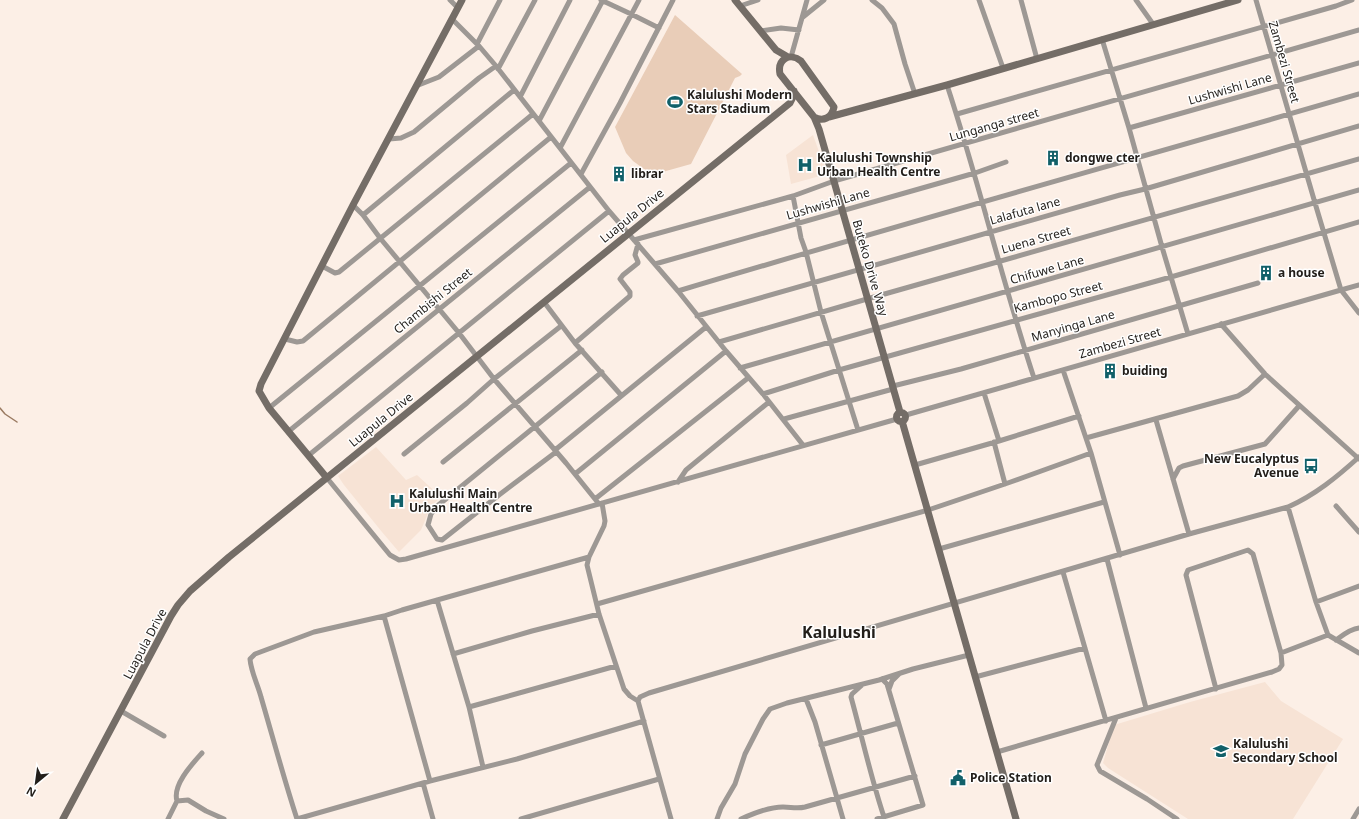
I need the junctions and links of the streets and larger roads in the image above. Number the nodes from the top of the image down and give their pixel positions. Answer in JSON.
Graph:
{"nodes":[{"id":1,"x":450,"y":0,"type":"edge"},
{"id":2,"x":462,"y":0,"type":"edge"},
{"id":3,"x":500,"y":0,"type":"edge"},
{"id":4,"x":535,"y":0,"type":"edge"},
{"id":5,"x":570,"y":0,"type":"edge"},
{"id":6,"x":602,"y":0,"type":"edge"},
{"id":7,"x":639,"y":0,"type":"edge"},
{"id":8,"x":673,"y":0,"type":"edge"},
{"id":9,"x":758,"y":0,"type":"edge"},
{"id":10,"x":807,"y":0,"type":"edge"},
{"id":11,"x":824,"y":0,"type":"edge"},
{"id":12,"x":872,"y":0,"type":"edge"},
{"id":13,"x":980,"y":0,"type":"edge"},
{"id":14,"x":1021,"y":0,"type":"edge"},
{"id":15,"x":1136,"y":0,"type":"edge"},
{"id":16,"x":1238,"y":0,"type":"edge"},
{"id":17,"x":1256,"y":0,"type":"edge"},
{"id":18,"x":1352,"y":0,"type":"edge"},
{"id":19,"x":738,"y":3,"type":"edge"},
{"id":20,"x":1214,"y":3,"type":"edge"},
{"id":21,"x":458,"y":8,"type":"junction"},
{"id":22,"x":632,"y":14,"type":"junction"},
{"id":23,"x":802,"y":17,"type":"junction"},
{"id":24,"x":452,"y":19,"type":"junction"},
{"id":25,"x":1153,"y":24,"type":"junction"},
{"id":26,"x":1264,"y":25,"type":"junction"},
{"id":27,"x":659,"y":28,"type":"junction"},
{"id":28,"x":799,"y":30,"type":"junction"},
{"id":29,"x":1359,"y":30,"type":"edge"},
{"id":30,"x":760,"y":31,"type":"junction"},
{"id":31,"x":1102,"y":40,"type":"junction"},
{"id":32,"x":478,"y":45,"type":"junction"},
{"id":33,"x":776,"y":50,"type":"junction"},
{"id":34,"x":1272,"y":55,"type":"junction"},
{"id":35,"x":790,"y":57,"type":"junction"},
{"id":36,"x":1037,"y":58,"type":"junction"},
{"id":37,"x":1359,"y":63,"type":"edge"},
{"id":38,"x":780,"y":66,"type":"junction"},
{"id":39,"x":497,"y":68,"type":"junction"},
{"id":40,"x":1003,"y":68,"type":"junction"},
{"id":41,"x":1111,"y":69,"type":"junction"},
{"id":42,"x":948,"y":85,"type":"junction"},
{"id":43,"x":1280,"y":85,"type":"junction"},
{"id":44,"x":416,"y":86,"type":"junction"},
{"id":45,"x":514,"y":90,"type":"junction"},
{"id":46,"x":794,"y":91,"type":"junction"},
{"id":47,"x":915,"y":94,"type":"junction"},
{"id":48,"x":1359,"y":94,"type":"edge"},
{"id":49,"x":520,"y":97,"type":"junction"},
{"id":50,"x":1120,"y":98,"type":"junction"},
{"id":51,"x":790,"y":103,"type":"junction"},
{"id":52,"x":803,"y":103,"type":"junction"},
{"id":53,"x":834,"y":107,"type":"junction"},
{"id":54,"x":848,"y":112,"type":"junction"},
{"id":55,"x":533,"y":114,"type":"junction"},
{"id":56,"x":957,"y":114,"type":"junction"},
{"id":57,"x":1289,"y":114,"type":"junction"},
{"id":58,"x":814,"y":117,"type":"junction"},
{"id":59,"x":826,"y":118,"type":"junction"},
{"id":60,"x":539,"y":121,"type":"junction"},
{"id":61,"x":1359,"y":126,"type":"edge"},
{"id":62,"x":1129,"y":128,"type":"junction"},
{"id":63,"x":819,"y":129,"type":"junction"},
{"id":64,"x":551,"y":137,"type":"junction"},
{"id":65,"x":389,"y":139,"type":"junction"},
{"id":66,"x":966,"y":143,"type":"junction"},
{"id":67,"x":1298,"y":143,"type":"junction"},
{"id":68,"x":560,"y":148,"type":"junction"},
{"id":69,"x":1137,"y":158,"type":"junction"},
{"id":70,"x":1359,"y":159,"type":"edge"},
{"id":71,"x":1006,"y":162,"type":"dead end"},
{"id":72,"x":571,"y":163,"type":"junction"},
{"id":73,"x":975,"y":173,"type":"junction"},
{"id":74,"x":581,"y":174,"type":"junction"},
{"id":75,"x":1307,"y":174,"type":"junction"},
{"id":76,"x":834,"y":181,"type":"junction"},
{"id":77,"x":590,"y":187,"type":"junction"},
{"id":78,"x":1145,"y":189,"type":"junction"},
{"id":79,"x":1359,"y":190,"type":"edge"},
{"id":80,"x":793,"y":196,"type":"junction"},
{"id":81,"x":983,"y":202,"type":"junction"},
{"id":82,"x":1315,"y":203,"type":"junction"},
{"id":83,"x":353,"y":205,"type":"junction"},
{"id":84,"x":842,"y":211,"type":"junction"},
{"id":85,"x":609,"y":212,"type":"junction"},
{"id":86,"x":363,"y":215,"type":"junction"},
{"id":87,"x":1154,"y":217,"type":"junction"},
{"id":88,"x":1359,"y":222,"type":"edge"},
{"id":89,"x":798,"y":223,"type":"junction"},
{"id":90,"x":991,"y":232,"type":"junction"},
{"id":91,"x":1323,"y":232,"type":"junction"},
{"id":92,"x":628,"y":233,"type":"junction"},
{"id":93,"x":380,"y":238,"type":"junction"},
{"id":94,"x":850,"y":240,"type":"junction"},
{"id":95,"x":636,"y":242,"type":"junction"},
{"id":96,"x":1162,"y":247,"type":"junction"},
{"id":97,"x":806,"y":252,"type":"junction"},
{"id":98,"x":400,"y":262,"type":"junction"},
{"id":99,"x":999,"y":262,"type":"junction"},
{"id":100,"x":655,"y":264,"type":"junction"},
{"id":101,"x":322,"y":266,"type":"junction"},
{"id":102,"x":858,"y":270,"type":"junction"},
{"id":103,"x":1171,"y":277,"type":"junction"},
{"id":104,"x":814,"y":282,"type":"junction"},
{"id":105,"x":1258,"y":283,"type":"dead end"},
{"id":106,"x":1359,"y":285,"type":"edge"},
{"id":107,"x":420,"y":286,"type":"junction"},
{"id":108,"x":1341,"y":290,"type":"junction"},
{"id":109,"x":678,"y":291,"type":"junction"},
{"id":110,"x":1008,"y":291,"type":"junction"},
{"id":111,"x":867,"y":299,"type":"junction"},
{"id":112,"x":544,"y":302,"type":"junction"},
{"id":113,"x":1179,"y":306,"type":"junction"},
{"id":114,"x":439,"y":309,"type":"junction"},
{"id":115,"x":821,"y":312,"type":"junction"},
{"id":116,"x":1359,"y":313,"type":"edge"},
{"id":117,"x":697,"y":316,"type":"junction"},
{"id":118,"x":1016,"y":319,"type":"junction"},
{"id":119,"x":1220,"y":324,"type":"junction"},
{"id":120,"x":561,"y":326,"type":"junction"},
{"id":121,"x":706,"y":327,"type":"junction"},
{"id":122,"x":876,"y":329,"type":"junction"},
{"id":123,"x":459,"y":333,"type":"junction"},
{"id":124,"x":1188,"y":334,"type":"junction"},
{"id":125,"x":285,"y":338,"type":"junction"},
{"id":126,"x":831,"y":341,"type":"junction"},
{"id":127,"x":719,"y":342,"type":"junction"},
{"id":128,"x":575,"y":343,"type":"junction"},
{"id":129,"x":582,"y":350,"type":"junction"},
{"id":130,"x":1025,"y":350,"type":"junction"},
{"id":131,"x":726,"y":351,"type":"junction"},
{"id":132,"x":477,"y":357,"type":"junction"},
{"id":133,"x":884,"y":358,"type":"junction"},
{"id":134,"x":740,"y":368,"type":"junction"},
{"id":135,"x":839,"y":370,"type":"junction"},
{"id":136,"x":1063,"y":370,"type":"junction"},
{"id":137,"x":602,"y":372,"type":"junction"},
{"id":138,"x":1265,"y":374,"type":"junction"},
{"id":139,"x":748,"y":378,"type":"junction"},
{"id":140,"x":1034,"y":378,"type":"junction"},
{"id":141,"x":494,"y":379,"type":"junction"},
{"id":142,"x":893,"y":388,"type":"junction"},
{"id":143,"x":984,"y":392,"type":"junction"},
{"id":144,"x":762,"y":394,"type":"junction"},
{"id":145,"x":621,"y":395,"type":"junction"},
{"id":146,"x":849,"y":401,"type":"junction"},
{"id":147,"x":770,"y":402,"type":"junction"},
{"id":148,"x":515,"y":404,"type":"junction"},
{"id":149,"x":1299,"y":406,"type":"junction"},
{"id":150,"x":270,"y":408,"type":"junction"},
{"id":151,"x":1079,"y":416,"type":"junction"},
{"id":152,"x":901,"y":417,"type":"junction"},
{"id":153,"x":784,"y":420,"type":"junction"},
{"id":154,"x":1156,"y":420,"type":"junction"},
{"id":155,"x":535,"y":427,"type":"junction"},
{"id":156,"x":858,"y":430,"type":"junction"},
{"id":157,"x":289,"y":431,"type":"junction"},
{"id":158,"x":1086,"y":438,"type":"junction"},
{"id":159,"x":996,"y":441,"type":"junction"},
{"id":160,"x":803,"y":445,"type":"junction"},
{"id":161,"x":555,"y":451,"type":"junction"},
{"id":162,"x":1091,"y":453,"type":"junction"},
{"id":163,"x":404,"y":454,"type":"dead end"},
{"id":164,"x":309,"y":455,"type":"junction"},
{"id":165,"x":1359,"y":458,"type":"edge"},
{"id":166,"x":443,"y":462,"type":"dead end"},
{"id":167,"x":915,"y":465,"type":"junction"},
{"id":168,"x":575,"y":474,"type":"junction"},
{"id":169,"x":327,"y":478,"type":"junction"},
{"id":170,"x":1173,"y":479,"type":"junction"},
{"id":171,"x":678,"y":482,"type":"junction"},
{"id":172,"x":1005,"y":484,"type":"junction"},
{"id":173,"x":595,"y":499,"type":"junction"},
{"id":174,"x":1104,"y":502,"type":"junction"},
{"id":175,"x":600,"y":504,"type":"junction"},
{"id":176,"x":1336,"y":506,"type":"dead end"},
{"id":177,"x":1288,"y":507,"type":"junction"},
{"id":178,"x":928,"y":510,"type":"junction"},
{"id":179,"x":1359,"y":532,"type":"edge"},
{"id":180,"x":1189,"y":534,"type":"junction"},
{"id":181,"x":440,"y":540,"type":"junction"},
{"id":182,"x":939,"y":549,"type":"junction"},
{"id":183,"x":438,"y":550,"type":"junction"},
{"id":184,"x":1120,"y":555,"type":"junction"},
{"id":185,"x":589,"y":557,"type":"junction"},
{"id":186,"x":1107,"y":559,"type":"junction"},
{"id":187,"x":1063,"y":572,"type":"junction"},
{"id":188,"x":1359,"y":586,"type":"edge"},
{"id":189,"x":437,"y":600,"type":"junction"},
{"id":190,"x":1316,"y":602,"type":"junction"},
{"id":191,"x":954,"y":603,"type":"junction"},
{"id":192,"x":597,"y":604,"type":"junction"},
{"id":193,"x":600,"y":614,"type":"junction"},
{"id":194,"x":384,"y":616,"type":"junction"},
{"id":195,"x":1359,"y":628,"type":"edge"},
{"id":196,"x":1328,"y":635,"type":"junction"},
{"id":197,"x":1336,"y":640,"type":"junction"},
{"id":198,"x":1085,"y":648,"type":"junction"},
{"id":199,"x":1281,"y":653,"type":"junction"},
{"id":200,"x":1359,"y":653,"type":"edge"},
{"id":201,"x":453,"y":654,"type":"junction"},
{"id":202,"x":969,"y":655,"type":"junction"},
{"id":203,"x":616,"y":666,"type":"junction"},
{"id":204,"x":900,"y":673,"type":"junction"},
{"id":205,"x":975,"y":677,"type":"junction"},
{"id":206,"x":882,"y":679,"type":"junction"},
{"id":207,"x":863,"y":684,"type":"junction"},
{"id":208,"x":889,"y":689,"type":"junction"},
{"id":209,"x":1216,"y":689,"type":"junction"},
{"id":210,"x":806,"y":699,"type":"junction"},
{"id":211,"x":638,"y":701,"type":"junction"},
{"id":212,"x":469,"y":707,"type":"junction"},
{"id":213,"x":1146,"y":708,"type":"junction"},
{"id":214,"x":121,"y":711,"type":"junction"},
{"id":215,"x":1116,"y":718,"type":"junction"},
{"id":216,"x":644,"y":721,"type":"junction"},
{"id":217,"x":1106,"y":721,"type":"junction"},
{"id":218,"x":898,"y":723,"type":"junction"},
{"id":219,"x":861,"y":734,"type":"junction"},
{"id":220,"x":164,"y":736,"type":"dead end"},
{"id":221,"x":821,"y":745,"type":"junction"},
{"id":222,"x":997,"y":752,"type":"junction"},
{"id":223,"x":202,"y":753,"type":"dead end"},
{"id":224,"x":483,"y":767,"type":"junction"},
{"id":225,"x":915,"y":776,"type":"junction"},
{"id":226,"x":659,"y":779,"type":"junction"},
{"id":227,"x":430,"y":781,"type":"junction"},
{"id":228,"x":423,"y":783,"type":"junction"},
{"id":229,"x":874,"y":788,"type":"junction"},
{"id":230,"x":836,"y":799,"type":"junction"},
{"id":231,"x":178,"y":801,"type":"junction"},
{"id":232,"x":1359,"y":809,"type":"edge"},
{"id":233,"x":884,"y":817,"type":"junction"},
{"id":234,"x":63,"y":819,"type":"edge"},
{"id":235,"x":168,"y":819,"type":"edge"},
{"id":236,"x":224,"y":819,"type":"edge"},
{"id":237,"x":297,"y":819,"type":"edge"},
{"id":238,"x":433,"y":819,"type":"edge"},
{"id":239,"x":521,"y":819,"type":"edge"},
{"id":240,"x":671,"y":819,"type":"edge"},
{"id":241,"x":717,"y":819,"type":"edge"},
{"id":242,"x":741,"y":819,"type":"edge"},
{"id":243,"x":843,"y":819,"type":"edge"},
{"id":244,"x":877,"y":819,"type":"edge"},
{"id":245,"x":1016,"y":819,"type":"edge"},
{"id":246,"x":1177,"y":819,"type":"edge"},
{"id":247,"x":1353,"y":819,"type":"edge"}],
"edges":[{"from":1,"to":21,"type":"street"},
{"from":2,"to":21,"type":"street"},
{"from":3,"to":32,"type":"street"},
{"from":4,"to":39,"type":"street"},
{"from":5,"to":49,"type":"street"},
{"from":6,"to":22,"type":"street"},
{"from":6,"to":60,"type":"street"},
{"from":7,"to":22,"type":"street"},
{"from":8,"to":27,"type":"street"},
{"from":9,"to":19,"type":"street"},
{"from":10,"to":23,"type":"street"},
{"from":11,"to":23,"type":"street"},
{"from":12,"to":47,"type":"street"},
{"from":13,"to":40,"type":"street"},
{"from":14,"to":36,"type":"street"},
{"from":15,"to":25,"type":"street"},
{"from":16,"to":20,"type":"street"},
{"from":17,"to":26,"type":"street","name":"Zambezi Street"},
{"from":18,"to":26,"type":"street"},
{"from":19,"to":30,"type":"street"},
{"from":20,"to":25,"type":"street"},
{"from":21,"to":24,"type":"street"},
{"from":22,"to":27,"type":"street"},
{"from":22,"to":68,"type":"street"},
{"from":23,"to":28,"type":"street"},
{"from":24,"to":32,"type":"street"},
{"from":24,"to":44,"type":"street"},
{"from":25,"to":31,"type":"street"},
{"from":26,"to":34,"type":"street","name":"Zambezi Street"},
{"from":26,"to":41,"type":"street"},
{"from":27,"to":74,"type":"street"},
{"from":28,"to":30,"type":"street"},
{"from":28,"to":35,"type":"street"},
{"from":29,"to":34,"type":"street","name":"Lunganga street"},
{"from":30,"to":33,"type":"street"},
{"from":31,"to":36,"type":"street"},
{"from":31,"to":41,"type":"street"},
{"from":32,"to":39,"type":"street"},
{"from":32,"to":44,"type":"street"},
{"from":33,"to":35,"type":"street"},
{"from":33,"to":38,"type":"street","name":"Buteko Drive Way"},
{"from":34,"to":43,"type":"street","name":"Zambezi Street"},
{"from":34,"to":50,"type":"street","name":"Lunganga street"},
{"from":35,"to":38,"type":"street"},
{"from":35,"to":53,"type":"street"},
{"from":36,"to":40,"type":"street"},
{"from":37,"to":43,"type":"street","name":"Lushwishi Lane"},
{"from":38,"to":46,"type":"street","name":"Buteko Drive Way"},
{"from":39,"to":45,"type":"street"},
{"from":39,"to":65,"type":"street"},
{"from":40,"to":42,"type":"street"},
{"from":41,"to":50,"type":"street"},
{"from":41,"to":56,"type":"street"},
{"from":42,"to":47,"type":"street"},
{"from":42,"to":56,"type":"street"},
{"from":43,"to":57,"type":"street","name":"Zambezi Street"},
{"from":43,"to":62,"type":"street","name":"Lushwishi Lane"},
{"from":44,"to":65,"type":"street"},
{"from":45,"to":49,"type":"street"},
{"from":45,"to":86,"type":"street"},
{"from":46,"to":51,"type":"street"},
{"from":46,"to":52,"type":"street","name":"Buteko Drive Way"},
{"from":47,"to":54,"type":"street"},
{"from":48,"to":57,"type":"street"},
{"from":49,"to":55,"type":"street"},
{"from":50,"to":62,"type":"street"},
{"from":50,"to":66,"type":"street","name":"Lunganga street"},
{"from":51,"to":52,"type":"street"},
{"from":51,"to":92,"type":"street","name":"Luapula Drive"},
{"from":52,"to":58,"type":"street","name":"Buteko Drive Way"},
{"from":53,"to":54,"type":"street"},
{"from":53,"to":59,"type":"street"},
{"from":54,"to":59,"type":"street"},
{"from":55,"to":60,"type":"street"},
{"from":55,"to":93,"type":"street"},
{"from":56,"to":66,"type":"street"},
{"from":57,"to":67,"type":"street","name":"Zambezi Street"},
{"from":57,"to":69,"type":"street"},
{"from":58,"to":59,"type":"street"},
{"from":58,"to":63,"type":"street","name":"Buteko Drive Way"},
{"from":59,"to":63,"type":"street"},
{"from":60,"to":64,"type":"street"},
{"from":61,"to":67,"type":"street","name":"Lalafuta lane"},
{"from":62,"to":69,"type":"street"},
{"from":63,"to":76,"type":"street","name":"Buteko Drive Way"},
{"from":64,"to":68,"type":"street"},
{"from":64,"to":98,"type":"street"},
{"from":65,"to":83,"type":"street"},
{"from":66,"to":73,"type":"street"},
{"from":66,"to":76,"type":"street","name":"Lunganga street"},
{"from":67,"to":75,"type":"street","name":"Zambezi Street"},
{"from":67,"to":78,"type":"street","name":"Lalafuta lane"},
{"from":68,"to":72,"type":"street"},
{"from":69,"to":78,"type":"street"},
{"from":69,"to":81,"type":"street"},
{"from":70,"to":75,"type":"street","name":"Luena Street"},
{"from":71,"to":73,"type":"street","name":"Lushwishi Lane"},
{"from":72,"to":74,"type":"street"},
{"from":72,"to":107,"type":"street"},
{"from":73,"to":81,"type":"street"},
{"from":73,"to":84,"type":"street","name":"Lushwishi Lane"},
{"from":74,"to":77,"type":"street"},
{"from":75,"to":82,"type":"street","name":"Zambezi Street"},
{"from":75,"to":87,"type":"street","name":"Luena Street"},
{"from":76,"to":80,"type":"street","name":"Lunganga street"},
{"from":76,"to":84,"type":"street","name":"Buteko Drive Way"},
{"from":77,"to":85,"type":"street"},
{"from":77,"to":114,"type":"street","name":"Chambishi Street"},
{"from":78,"to":87,"type":"street"},
{"from":78,"to":90,"type":"street","name":"Lalafuta lane"},
{"from":79,"to":82,"type":"street","name":"Chifuwe Lane"},
{"from":80,"to":89,"type":"street"},
{"from":80,"to":95,"type":"street","name":"Lunganga street"},
{"from":81,"to":90,"type":"street"},
{"from":81,"to":94,"type":"street"},
{"from":82,"to":91,"type":"street","name":"Zambezi Street"},
{"from":82,"to":96,"type":"street","name":"Chifuwe Lane"},
{"from":83,"to":86,"type":"street"},
{"from":83,"to":101,"type":"street"},
{"from":84,"to":89,"type":"street","name":"Lushwishi Lane"},
{"from":84,"to":94,"type":"street","name":"Buteko Drive Way"},
{"from":85,"to":92,"type":"street"},
{"from":85,"to":123,"type":"street"},
{"from":86,"to":93,"type":"street"},
{"from":87,"to":96,"type":"street"},
{"from":87,"to":99,"type":"street","name":"Luena Street"},
{"from":88,"to":91,"type":"street","name":"Kambopo Street"},
{"from":89,"to":97,"type":"street"},
{"from":89,"to":100,"type":"street","name":"Lushwishi Lane"},
{"from":90,"to":99,"type":"street"},
{"from":90,"to":102,"type":"street","name":"Lalafuta lane"},
{"from":91,"to":103,"type":"street","name":"Kambopo Street"},
{"from":91,"to":108,"type":"street","name":"Zambezi Street"},
{"from":92,"to":95,"type":"street"},
{"from":92,"to":112,"type":"street","name":"Luapula Drive"},
{"from":93,"to":98,"type":"street"},
{"from":93,"to":101,"type":"street"},
{"from":94,"to":97,"type":"street"},
{"from":94,"to":102,"type":"street","name":"Buteko Drive Way"},
{"from":95,"to":100,"type":"street"},
{"from":95,"to":128,"type":"street"},
{"from":96,"to":103,"type":"street"},
{"from":96,"to":110,"type":"street","name":"Chifuwe Lane"},
{"from":97,"to":104,"type":"street"},
{"from":97,"to":109,"type":"street"},
{"from":98,"to":107,"type":"street"},
{"from":98,"to":125,"type":"street"},
{"from":99,"to":110,"type":"street"},
{"from":99,"to":111,"type":"street","name":"Luena Street"},
{"from":100,"to":109,"type":"street"},
{"from":101,"to":125,"type":"street"},
{"from":102,"to":104,"type":"street","name":"Lalafuta lane"},
{"from":102,"to":111,"type":"street","name":"Buteko Drive Way"},
{"from":103,"to":113,"type":"street"},
{"from":103,"to":118,"type":"street","name":"Kambopo Street"},
{"from":104,"to":115,"type":"street"},
{"from":104,"to":117,"type":"street","name":"Lalafuta lane"},
{"from":105,"to":113,"type":"street","name":"Manyinga Lane"},
{"from":106,"to":108,"type":"street","name":"Zambezi Street"},
{"from":107,"to":114,"type":"street"},
{"from":107,"to":150,"type":"street"},
{"from":108,"to":116,"type":"street"},
{"from":108,"to":119,"type":"street","name":"Zambezi Street"},
{"from":109,"to":117,"type":"street"},
{"from":110,"to":118,"type":"street"},
{"from":110,"to":122,"type":"street","name":"Chifuwe Lane"},
{"from":111,"to":115,"type":"street","name":"Luena Street"},
{"from":111,"to":122,"type":"street","name":"Buteko Drive Way"},
{"from":112,"to":120,"type":"street"},
{"from":112,"to":132,"type":"street","name":"Luapula Drive"},
{"from":113,"to":124,"type":"street"},
{"from":113,"to":130,"type":"street","name":"Manyinga Lane"},
{"from":114,"to":123,"type":"street"},
{"from":114,"to":157,"type":"street","name":"Chambishi Street"},
{"from":115,"to":126,"type":"street"},
{"from":115,"to":127,"type":"street","name":"Luena Street"},
{"from":117,"to":121,"type":"street"},
{"from":118,"to":130,"type":"street"},
{"from":118,"to":133,"type":"street","name":"Kambopo Street"},
{"from":119,"to":124,"type":"street","name":"Zambezi Street"},
{"from":119,"to":138,"type":"street"},
{"from":120,"to":128,"type":"street"},
{"from":120,"to":141,"type":"street"},
{"from":121,"to":127,"type":"street"},
{"from":121,"to":145,"type":"street"},
{"from":122,"to":126,"type":"street","name":"Chifuwe Lane"},
{"from":122,"to":133,"type":"street","name":"Buteko Drive Way"},
{"from":123,"to":132,"type":"street"},
{"from":123,"to":164,"type":"street"},
{"from":124,"to":136,"type":"street","name":"Zambezi Street"},
{"from":125,"to":150,"type":"street"},
{"from":126,"to":134,"type":"street","name":"Chifuwe Lane"},
{"from":126,"to":135,"type":"street"},
{"from":127,"to":131,"type":"street"},
{"from":128,"to":129,"type":"street"},
{"from":129,"to":137,"type":"street"},
{"from":129,"to":148,"type":"street"},
{"from":130,"to":140,"type":"street"},
{"from":130,"to":142,"type":"street","name":"Manyinga Lane"},
{"from":131,"to":134,"type":"street"},
{"from":131,"to":168,"type":"street"},
{"from":132,"to":141,"type":"street"},
{"from":132,"to":169,"type":"street","name":"Luapula Drive"},
{"from":133,"to":135,"type":"street","name":"Kambopo Street"},
{"from":133,"to":142,"type":"street","name":"Buteko Drive Way"},
{"from":134,"to":139,"type":"street"},
{"from":135,"to":144,"type":"street","name":"Kambopo Street"},
{"from":135,"to":146,"type":"street"},
{"from":136,"to":140,"type":"street","name":"Zambezi Street"},
{"from":136,"to":151,"type":"street"},
{"from":137,"to":145,"type":"street"},
{"from":137,"to":155,"type":"street"},
{"from":138,"to":149,"type":"street"},
{"from":138,"to":154,"type":"street"},
{"from":139,"to":144,"type":"street"},
{"from":139,"to":173,"type":"street"},
{"from":140,"to":143,"type":"street","name":"Zambezi Street"},
{"from":141,"to":148,"type":"street"},
{"from":141,"to":163,"type":"street"},
{"from":142,"to":146,"type":"street","name":"Manyinga Lane"},
{"from":142,"to":152,"type":"street","name":"Buteko Drive Way"},
{"from":143,"to":152,"type":"street","name":"Zambezi Street"},
{"from":143,"to":159,"type":"street"},
{"from":144,"to":147,"type":"street"},
{"from":145,"to":161,"type":"street"},
{"from":146,"to":153,"type":"street","name":"Manyinga Lane"},
{"from":146,"to":156,"type":"street"},
{"from":147,"to":153,"type":"street"},
{"from":147,"to":171,"type":"street"},
{"from":148,"to":155,"type":"street"},
{"from":148,"to":166,"type":"street"},
{"from":149,"to":165,"type":"street"},
{"from":149,"to":170,"type":"street"},
{"from":150,"to":157,"type":"street"},
{"from":151,"to":158,"type":"street"},
{"from":151,"to":159,"type":"street"},
{"from":152,"to":156,"type":"street","name":"Zambezi Street"},
{"from":152,"to":167,"type":"street","name":"Buteko Drive Way"},
{"from":153,"to":160,"type":"street"},
{"from":154,"to":158,"type":"street"},
{"from":154,"to":170,"type":"street"},
{"from":155,"to":161,"type":"street"},
{"from":155,"to":181,"type":"street"},
{"from":156,"to":160,"type":"street","name":"Zambezi Street"},
{"from":157,"to":164,"type":"street"},
{"from":158,"to":162,"type":"street"},
{"from":159,"to":167,"type":"street"},
{"from":159,"to":172,"type":"street"},
{"from":160,"to":171,"type":"street","name":"Zambezi Street"},
{"from":161,"to":168,"type":"street"},
{"from":161,"to":181,"type":"street"},
{"from":162,"to":172,"type":"street"},
{"from":162,"to":174,"type":"street"},
{"from":164,"to":169,"type":"street"},
{"from":165,"to":177,"type":"street"},
{"from":167,"to":178,"type":"street","name":"Buteko Drive Way"},
{"from":168,"to":173,"type":"street"},
{"from":169,"to":183,"type":"street","name":"Zambezi Street"},
{"from":169,"to":214,"type":"street","name":"Luapula Drive"},
{"from":170,"to":180,"type":"street"},
{"from":171,"to":175,"type":"street","name":"Zambezi Street"},
{"from":172,"to":178,"type":"street"},
{"from":173,"to":175,"type":"street"},
{"from":174,"to":182,"type":"street"},
{"from":174,"to":184,"type":"street"},
{"from":175,"to":183,"type":"street","name":"Zambezi Street"},
{"from":175,"to":185,"type":"street"},
{"from":176,"to":179,"type":"street"},
{"from":177,"to":180,"type":"street"},
{"from":177,"to":190,"type":"street"},
{"from":178,"to":182,"type":"street","name":"Buteko Drive Way"},
{"from":178,"to":192,"type":"street"},
{"from":180,"to":184,"type":"street"},
{"from":181,"to":183,"type":"street"},
{"from":182,"to":191,"type":"street","name":"Buteko Drive Way"},
{"from":184,"to":186,"type":"street"},
{"from":185,"to":189,"type":"street"},
{"from":185,"to":192,"type":"street"},
{"from":186,"to":187,"type":"street"},
{"from":186,"to":213,"type":"street"},
{"from":187,"to":191,"type":"street"},
{"from":187,"to":198,"type":"street"},
{"from":188,"to":190,"type":"street"},
{"from":189,"to":194,"type":"street"},
{"from":189,"to":201,"type":"street"},
{"from":190,"to":196,"type":"street"},
{"from":191,"to":202,"type":"street","name":"Buteko Drive Way"},
{"from":191,"to":211,"type":"street"},
{"from":192,"to":193,"type":"street"},
{"from":193,"to":201,"type":"street"},
{"from":193,"to":203,"type":"street"},
{"from":194,"to":227,"type":"street"},
{"from":194,"to":237,"type":"street"},
{"from":195,"to":197,"type":"street"},
{"from":196,"to":197,"type":"street"},
{"from":196,"to":199,"type":"street"},
{"from":197,"to":200,"type":"street"},
{"from":198,"to":205,"type":"street"},
{"from":198,"to":217,"type":"street"},
{"from":199,"to":209,"type":"street"},
{"from":199,"to":209,"type":"street"},
{"from":201,"to":212,"type":"street"},
{"from":202,"to":204,"type":"street"},
{"from":202,"to":205,"type":"street","name":"Buteko Drive Way"},
{"from":203,"to":211,"type":"street"},
{"from":203,"to":212,"type":"street"},
{"from":204,"to":206,"type":"street"},
{"from":204,"to":208,"type":"street"},
{"from":205,"to":222,"type":"street","name":"Buteko Drive Way"},
{"from":206,"to":207,"type":"street"},
{"from":206,"to":208,"type":"street"},
{"from":207,"to":210,"type":"street"},
{"from":207,"to":219,"type":"street"},
{"from":208,"to":218,"type":"street"},
{"from":209,"to":213,"type":"street"},
{"from":210,"to":221,"type":"street"},
{"from":210,"to":241,"type":"street"},
{"from":211,"to":216,"type":"street"},
{"from":212,"to":224,"type":"street"},
{"from":213,"to":215,"type":"street"},
{"from":214,"to":220,"type":"street"},
{"from":214,"to":234,"type":"street","name":"Luapula Drive"},
{"from":215,"to":217,"type":"street"},
{"from":215,"to":246,"type":"street"},
{"from":216,"to":224,"type":"street"},
{"from":216,"to":226,"type":"street"},
{"from":217,"to":222,"type":"street"},
{"from":218,"to":219,"type":"street"},
{"from":218,"to":225,"type":"street"},
{"from":219,"to":221,"type":"street"},
{"from":219,"to":229,"type":"street"},
{"from":221,"to":230,"type":"street"},
{"from":222,"to":245,"type":"street","name":"Buteko Drive Way"},
{"from":223,"to":231,"type":"street"},
{"from":224,"to":227,"type":"street"},
{"from":225,"to":229,"type":"street"},
{"from":225,"to":233,"type":"street"},
{"from":226,"to":239,"type":"street"},
{"from":226,"to":240,"type":"street"},
{"from":227,"to":228,"type":"street"},
{"from":228,"to":237,"type":"street"},
{"from":228,"to":238,"type":"street"},
{"from":229,"to":230,"type":"street"},
{"from":229,"to":233,"type":"street"},
{"from":230,"to":242,"type":"street"},
{"from":230,"to":243,"type":"street"},
{"from":231,"to":235,"type":"street"},
{"from":231,"to":236,"type":"street"},
{"from":232,"to":247,"type":"street"},
{"from":233,"to":244,"type":"street"}]}
